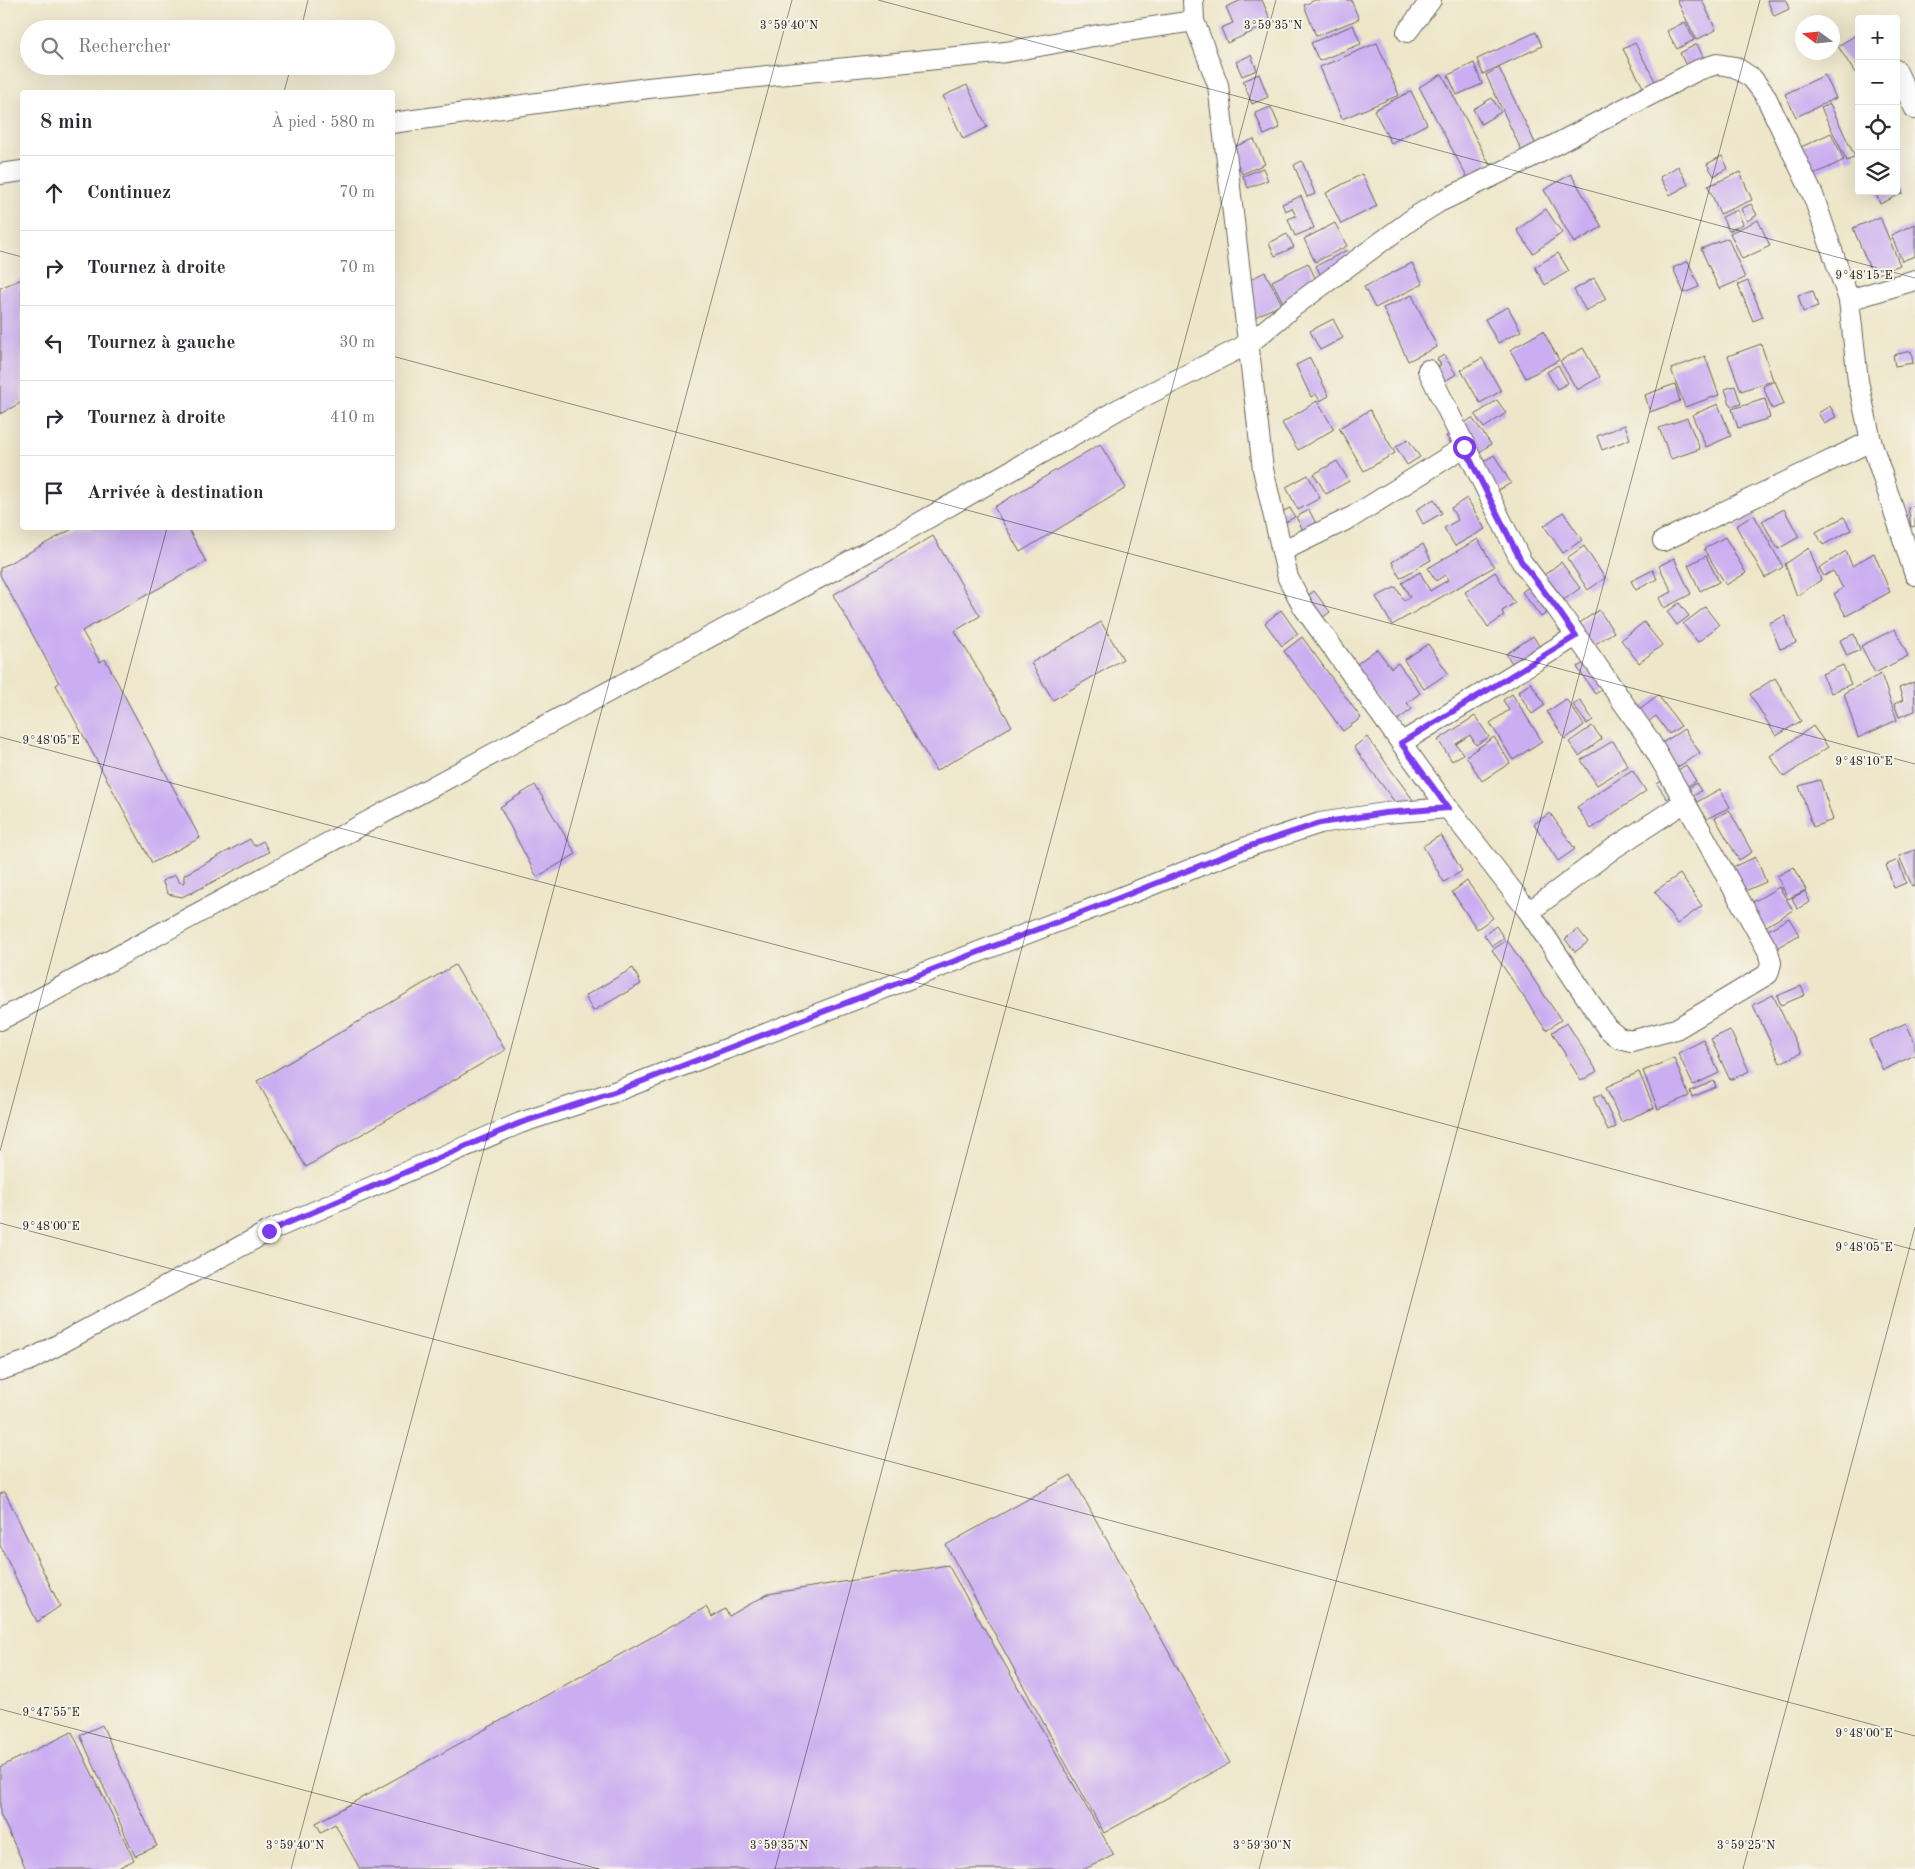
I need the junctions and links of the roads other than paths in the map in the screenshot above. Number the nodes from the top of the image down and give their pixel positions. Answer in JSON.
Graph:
{"nodes":[{"id":1,"x":1193,"y":0,"type":"edge"},
{"id":2,"x":1431,"y":0,"type":"edge"},
{"id":3,"x":1194,"y":21,"type":"junction"},
{"id":4,"x":1407,"y":32,"type":"dead end"},
{"id":5,"x":1900,"y":78,"type":"edge"},
{"id":6,"x":1915,"y":109,"type":"edge"},
{"id":7,"x":395,"y":123,"type":"edge"},
{"id":8,"x":20,"y":171,"type":"edge"},
{"id":9,"x":0,"y":174,"type":"edge"},
{"id":10,"x":1915,"y":280,"type":"edge"},
{"id":11,"x":1849,"y":300,"type":"junction"},
{"id":12,"x":1250,"y":343,"type":"junction"},
{"id":13,"x":1428,"y":370,"type":"dead end"},
{"id":14,"x":1871,"y":441,"type":"junction"},
{"id":15,"x":1464,"y":447,"type":"junction"},
{"id":16,"x":1663,"y":541,"type":"dead end"},
{"id":17,"x":1282,"y":551,"type":"junction"},
{"id":18,"x":1915,"y":575,"type":"edge"},
{"id":19,"x":1576,"y":636,"type":"junction"},
{"id":20,"x":1401,"y":743,"type":"junction"},
{"id":21,"x":1685,"y":802,"type":"junction"},
{"id":22,"x":1448,"y":808,"type":"junction"},
{"id":23,"x":1529,"y":912,"type":"junction"},
{"id":24,"x":0,"y":1020,"type":"edge"},
{"id":25,"x":0,"y":1370,"type":"edge"}],
"edges":[{"from":1,"to":3,"type":"street"},
{"from":2,"to":4,"type":"street"},
{"from":3,"to":7,"type":"street"},
{"from":3,"to":12,"type":"street"},
{"from":5,"to":6,"type":"street"},
{"from":8,"to":9,"type":"street"},
{"from":10,"to":11,"type":"street"},
{"from":11,"to":12,"type":"street"},
{"from":11,"to":14,"type":"street"},
{"from":12,"to":17,"type":"street"},
{"from":12,"to":24,"type":"street"},
{"from":13,"to":15,"type":"street"},
{"from":14,"to":16,"type":"street"},
{"from":14,"to":18,"type":"street"},
{"from":15,"to":17,"type":"street"},
{"from":15,"to":19,"type":"street"},
{"from":17,"to":20,"type":"street"},
{"from":19,"to":20,"type":"street"},
{"from":19,"to":21,"type":"street"},
{"from":20,"to":22,"type":"street"},
{"from":21,"to":23,"type":"street"},
{"from":21,"to":23,"type":"street"},
{"from":22,"to":23,"type":"street"},
{"from":22,"to":25,"type":"street"}]}
